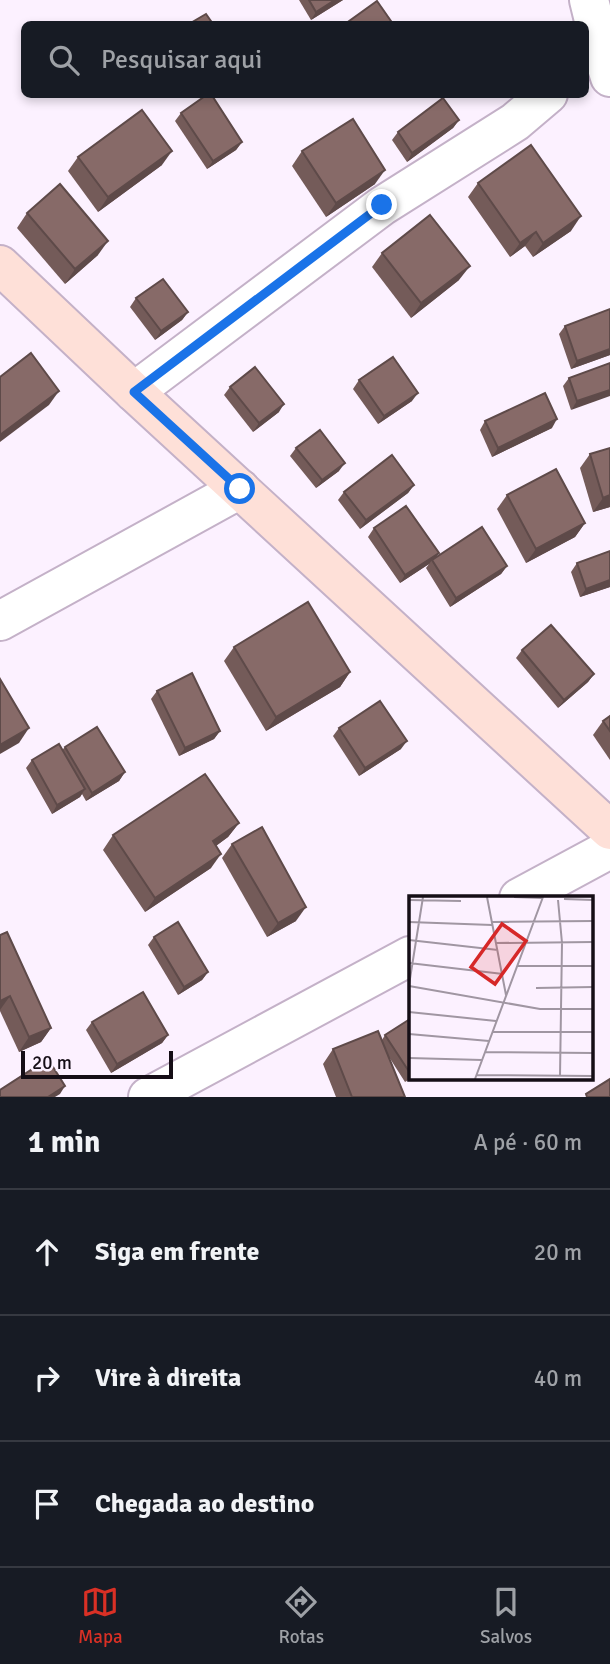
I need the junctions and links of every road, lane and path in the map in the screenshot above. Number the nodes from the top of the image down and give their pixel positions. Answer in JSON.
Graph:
{"nodes":[{"id":1,"x":589,"y":0,"type":"edge"},
{"id":2,"x":602,"y":58,"type":"edge"},
{"id":3,"x":543,"y":98,"type":"edge"},
{"id":4,"x":0,"y":265,"type":"edge"},
{"id":5,"x":134,"y":392,"type":"junction"},
{"id":6,"x":240,"y":489,"type":"junction"},
{"id":7,"x":0,"y":621,"type":"edge"},
{"id":8,"x":610,"y":830,"type":"edge"},
{"id":9,"x":610,"y":849,"type":"edge"},
{"id":10,"x":523,"y":896,"type":"edge"},
{"id":11,"x":409,"y":957,"type":"edge"},
{"id":12,"x":148,"y":1097,"type":"edge"}],
"edges":[{"from":1,"to":2,"type":"street"},
{"from":3,"to":5,"type":"street"},
{"from":4,"to":5,"type":"street"},
{"from":5,"to":6,"type":"street"},
{"from":6,"to":7,"type":"street"},
{"from":6,"to":8,"type":"street"},
{"from":9,"to":10,"type":"street"},
{"from":11,"to":12,"type":"street"}]}
